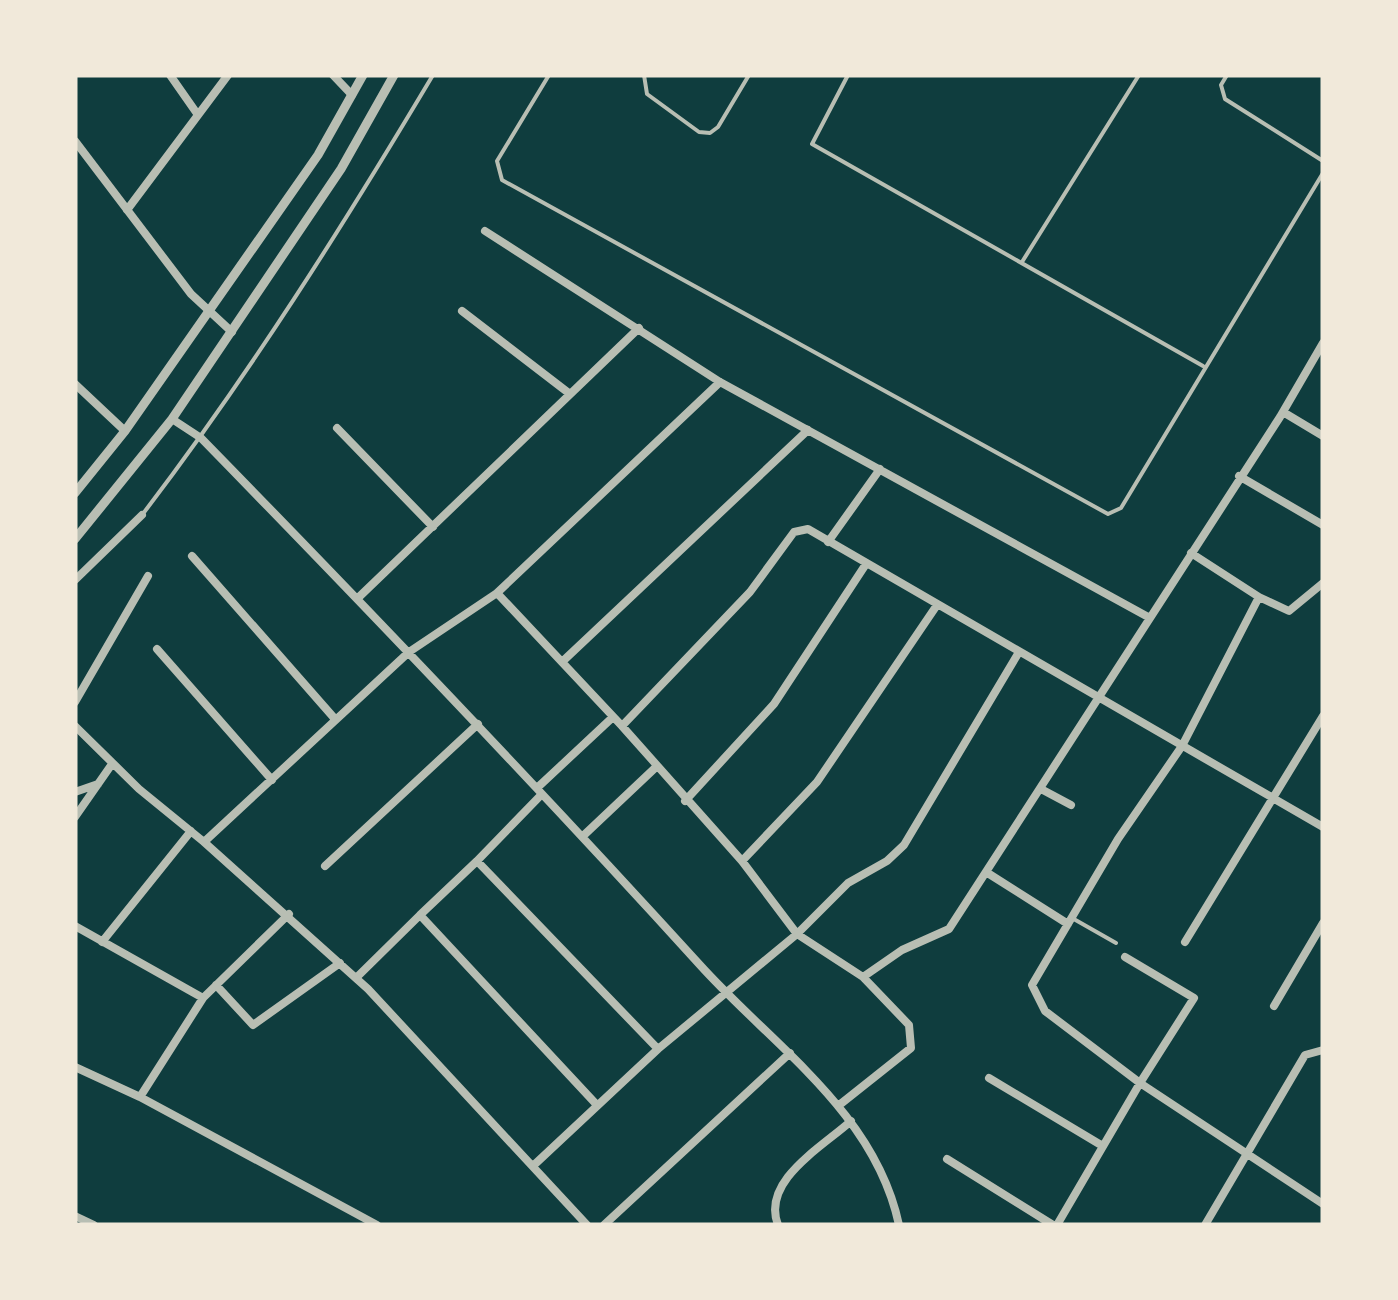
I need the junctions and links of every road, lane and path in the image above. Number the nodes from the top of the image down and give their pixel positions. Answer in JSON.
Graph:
{"nodes":[{"id":1,"x":170,"y":75,"type":"edge"},
{"id":2,"x":228,"y":75,"type":"edge"},
{"id":3,"x":333,"y":75,"type":"edge"},
{"id":4,"x":362,"y":75,"type":"edge"},
{"id":5,"x":394,"y":75,"type":"edge"},
{"id":6,"x":433,"y":75,"type":"edge"},
{"id":7,"x":549,"y":75,"type":"edge"},
{"id":8,"x":644,"y":75,"type":"edge"},
{"id":9,"x":749,"y":75,"type":"edge"},
{"id":10,"x":848,"y":75,"type":"edge"},
{"id":11,"x":1139,"y":75,"type":"edge"},
{"id":12,"x":1227,"y":75,"type":"edge"},
{"id":13,"x":352,"y":95,"type":"junction"},
{"id":14,"x":198,"y":115,"type":"junction"},
{"id":15,"x":75,"y":141,"type":"edge"},
{"id":16,"x":1323,"y":161,"type":"edge"},
{"id":17,"x":1323,"y":173,"type":"edge"},
{"id":18,"x":128,"y":210,"type":"junction"},
{"id":19,"x":486,"y":232,"type":"dead end"},
{"id":20,"x":1021,"y":263,"type":"junction"},
{"id":21,"x":462,"y":312,"type":"dead end"},
{"id":22,"x":208,"y":314,"type":"junction"},
{"id":23,"x":639,"y":328,"type":"junction"},
{"id":24,"x":232,"y":332,"type":"junction"},
{"id":25,"x":1323,"y":342,"type":"edge"},
{"id":26,"x":1203,"y":366,"type":"junction"},
{"id":27,"x":720,"y":382,"type":"junction"},
{"id":28,"x":75,"y":384,"type":"edge"},
{"id":29,"x":570,"y":394,"type":"junction"},
{"id":30,"x":1283,"y":412,"type":"junction"},
{"id":31,"x":172,"y":419,"type":"junction"},
{"id":32,"x":337,"y":428,"type":"dead end"},
{"id":33,"x":808,"y":430,"type":"junction"},
{"id":34,"x":125,"y":431,"type":"junction"},
{"id":35,"x":1323,"y":436,"type":"edge"},
{"id":36,"x":202,"y":438,"type":"junction"},
{"id":37,"x":880,"y":470,"type":"junction"},
{"id":38,"x":1238,"y":476,"type":"junction"},
{"id":39,"x":75,"y":493,"type":"edge"},
{"id":40,"x":142,"y":515,"type":"joint"},
{"id":41,"x":1323,"y":525,"type":"edge"},
{"id":42,"x":433,"y":528,"type":"junction"},
{"id":43,"x":75,"y":539,"type":"edge"},
{"id":44,"x":828,"y":542,"type":"junction"},
{"id":45,"x":1191,"y":553,"type":"junction"},
{"id":46,"x":192,"y":556,"type":"dead end"},
{"id":47,"x":866,"y":564,"type":"junction"},
{"id":48,"x":148,"y":576,"type":"dead end"},
{"id":49,"x":75,"y":580,"type":"edge"},
{"id":50,"x":1323,"y":583,"type":"edge"},
{"id":51,"x":497,"y":593,"type":"junction"},
{"id":52,"x":359,"y":597,"type":"junction"},
{"id":53,"x":1259,"y":597,"type":"junction"},
{"id":54,"x":937,"y":605,"type":"junction"},
{"id":55,"x":1150,"y":618,"type":"junction"},
{"id":56,"x":157,"y":649,"type":"dead end"},
{"id":57,"x":410,"y":652,"type":"junction"},
{"id":58,"x":1019,"y":652,"type":"junction"},
{"id":59,"x":563,"y":661,"type":"junction"},
{"id":60,"x":1100,"y":698,"type":"junction"},
{"id":61,"x":75,"y":702,"type":"edge"},
{"id":62,"x":1323,"y":716,"type":"edge"},
{"id":63,"x":613,"y":717,"type":"junction"},
{"id":64,"x":336,"y":719,"type":"junction"},
{"id":65,"x":478,"y":724,"type":"junction"},
{"id":66,"x":75,"y":726,"type":"edge"},
{"id":67,"x":622,"y":726,"type":"junction"},
{"id":68,"x":1182,"y":746,"type":"junction"},
{"id":69,"x":112,"y":764,"type":"junction"},
{"id":70,"x":655,"y":768,"type":"junction"},
{"id":71,"x":272,"y":780,"type":"junction"},
{"id":72,"x":98,"y":784,"type":"junction"},
{"id":73,"x":1041,"y":788,"type":"junction"},
{"id":74,"x":539,"y":791,"type":"junction"},
{"id":75,"x":75,"y":792,"type":"edge"},
{"id":76,"x":1270,"y":797,"type":"junction"},
{"id":77,"x":684,"y":801,"type":"junction"},
{"id":78,"x":1071,"y":805,"type":"dead end"},
{"id":79,"x":75,"y":817,"type":"edge"},
{"id":80,"x":1323,"y":828,"type":"edge"},
{"id":81,"x":191,"y":831,"type":"junction"},
{"id":82,"x":582,"y":836,"type":"junction"},
{"id":83,"x":204,"y":842,"type":"junction"},
{"id":84,"x":742,"y":861,"type":"junction"},
{"id":85,"x":476,"y":862,"type":"junction"},
{"id":86,"x":325,"y":866,"type":"dead end"},
{"id":87,"x":986,"y":872,"type":"junction"},
{"id":88,"x":289,"y":914,"type":"junction"},
{"id":89,"x":420,"y":916,"type":"junction"},
{"id":90,"x":1070,"y":921,"type":"junction"},
{"id":91,"x":1323,"y":923,"type":"edge"},
{"id":92,"x":75,"y":926,"type":"edge"},
{"id":93,"x":798,"y":934,"type":"junction"},
{"id":94,"x":102,"y":942,"type":"junction"},
{"id":95,"x":1185,"y":942,"type":"dead end"},
{"id":96,"x":1116,"y":943,"type":"dead end"},
{"id":97,"x":1125,"y":958,"type":"dead end"},
{"id":98,"x":340,"y":963,"type":"junction"},
{"id":99,"x":863,"y":977,"type":"junction"},
{"id":100,"x":356,"y":978,"type":"junction"},
{"id":101,"x":216,"y":985,"type":"junction"},
{"id":102,"x":724,"y":991,"type":"junction"},
{"id":103,"x":203,"y":998,"type":"junction"},
{"id":104,"x":1274,"y":1006,"type":"dead end"},
{"id":105,"x":658,"y":1049,"type":"junction"},
{"id":106,"x":1323,"y":1050,"type":"edge"},
{"id":107,"x":790,"y":1052,"type":"junction"},
{"id":108,"x":75,"y":1068,"type":"edge"},
{"id":109,"x":989,"y":1078,"type":"dead end"},
{"id":110,"x":1140,"y":1082,"type":"junction"},
{"id":111,"x":140,"y":1097,"type":"junction"},
{"id":112,"x":596,"y":1104,"type":"junction"},
{"id":113,"x":838,"y":1106,"type":"junction"},
{"id":114,"x":850,"y":1121,"type":"junction"},
{"id":115,"x":1100,"y":1145,"type":"junction"},
{"id":116,"x":1247,"y":1155,"type":"junction"},
{"id":117,"x":947,"y":1159,"type":"dead end"},
{"id":118,"x":534,"y":1165,"type":"junction"},
{"id":119,"x":1323,"y":1204,"type":"edge"},
{"id":120,"x":75,"y":1216,"type":"edge"},
{"id":121,"x":94,"y":1225,"type":"edge"},
{"id":122,"x":377,"y":1225,"type":"edge"},
{"id":123,"x":587,"y":1225,"type":"edge"},
{"id":124,"x":604,"y":1225,"type":"edge"},
{"id":125,"x":778,"y":1225,"type":"edge"},
{"id":126,"x":899,"y":1225,"type":"edge"},
{"id":127,"x":1055,"y":1225,"type":"edge"},
{"id":128,"x":1206,"y":1225,"type":"edge"}],
"edges":[{"from":1,"to":14,"type":"street"},
{"from":2,"to":14,"type":"street"},
{"from":3,"to":13,"type":"street"},
{"from":4,"to":13,"type":"street"},
{"from":5,"to":24,"type":"street"},
{"from":6,"to":36,"type":"lane"},
{"from":7,"to":26,"type":"lane"},
{"from":8,"to":9,"type":"lane"},
{"from":10,"to":20,"type":"lane"},
{"from":11,"to":20,"type":"lane"},
{"from":12,"to":16,"type":"lane"},
{"from":13,"to":22,"type":"street"},
{"from":14,"to":18,"type":"street"},
{"from":15,"to":18,"type":"street"},
{"from":17,"to":26,"type":"lane"},
{"from":18,"to":22,"type":"street"},
{"from":19,"to":23,"type":"street"},
{"from":20,"to":26,"type":"lane"},
{"from":21,"to":29,"type":"street"},
{"from":22,"to":24,"type":"street"},
{"from":22,"to":34,"type":"street"},
{"from":23,"to":27,"type":"street"},
{"from":23,"to":29,"type":"street"},
{"from":24,"to":31,"type":"street"},
{"from":25,"to":30,"type":"street"},
{"from":27,"to":33,"type":"street"},
{"from":27,"to":51,"type":"street"},
{"from":28,"to":34,"type":"street"},
{"from":29,"to":42,"type":"street"},
{"from":30,"to":35,"type":"street"},
{"from":30,"to":38,"type":"street"},
{"from":31,"to":36,"type":"street"},
{"from":31,"to":43,"type":"street"},
{"from":32,"to":42,"type":"street"},
{"from":33,"to":37,"type":"street"},
{"from":33,"to":59,"type":"street"},
{"from":34,"to":39,"type":"street"},
{"from":36,"to":40,"type":"lane"},
{"from":36,"to":52,"type":"street"},
{"from":37,"to":44,"type":"street"},
{"from":37,"to":55,"type":"street"},
{"from":38,"to":41,"type":"street"},
{"from":38,"to":45,"type":"street"},
{"from":40,"to":49,"type":"street"},
{"from":42,"to":52,"type":"street"},
{"from":44,"to":47,"type":"street"},
{"from":44,"to":67,"type":"street"},
{"from":45,"to":53,"type":"street"},
{"from":45,"to":55,"type":"street"},
{"from":46,"to":64,"type":"street"},
{"from":47,"to":54,"type":"street"},
{"from":47,"to":77,"type":"street"},
{"from":48,"to":61,"type":"street"},
{"from":50,"to":53,"type":"street"},
{"from":51,"to":57,"type":"street"},
{"from":51,"to":59,"type":"street"},
{"from":52,"to":57,"type":"street"},
{"from":53,"to":68,"type":"street"},
{"from":54,"to":58,"type":"street"},
{"from":54,"to":84,"type":"street"},
{"from":55,"to":60,"type":"street"},
{"from":56,"to":71,"type":"street"},
{"from":57,"to":64,"type":"street"},
{"from":57,"to":65,"type":"street"},
{"from":58,"to":60,"type":"street"},
{"from":58,"to":93,"type":"street"},
{"from":59,"to":63,"type":"street"},
{"from":60,"to":68,"type":"street"},
{"from":60,"to":73,"type":"street"},
{"from":62,"to":76,"type":"street"},
{"from":63,"to":67,"type":"street"},
{"from":63,"to":74,"type":"street"},
{"from":64,"to":71,"type":"street"},
{"from":65,"to":74,"type":"street"},
{"from":65,"to":86,"type":"street"},
{"from":66,"to":69,"type":"street"},
{"from":67,"to":70,"type":"street"},
{"from":68,"to":76,"type":"street"},
{"from":68,"to":90,"type":"street"},
{"from":69,"to":72,"type":"street"},
{"from":69,"to":81,"type":"street"},
{"from":70,"to":77,"type":"street"},
{"from":70,"to":82,"type":"street"},
{"from":71,"to":83,"type":"street"},
{"from":72,"to":75,"type":"street"},
{"from":72,"to":79,"type":"street"},
{"from":73,"to":78,"type":"street"},
{"from":73,"to":87,"type":"street"},
{"from":74,"to":82,"type":"street"},
{"from":74,"to":85,"type":"street"},
{"from":76,"to":80,"type":"street"},
{"from":76,"to":95,"type":"street"},
{"from":77,"to":84,"type":"street"},
{"from":81,"to":83,"type":"street"},
{"from":81,"to":94,"type":"street"},
{"from":82,"to":102,"type":"street"},
{"from":83,"to":88,"type":"street"},
{"from":84,"to":93,"type":"street"},
{"from":85,"to":89,"type":"street"},
{"from":85,"to":105,"type":"street"},
{"from":87,"to":90,"type":"street"},
{"from":87,"to":99,"type":"street"},
{"from":88,"to":98,"type":"street"},
{"from":88,"to":101,"type":"street"},
{"from":89,"to":100,"type":"street"},
{"from":89,"to":112,"type":"street"},
{"from":90,"to":96,"type":"lane"},
{"from":90,"to":110,"type":"street"},
{"from":91,"to":104,"type":"street"},
{"from":92,"to":94,"type":"street"},
{"from":93,"to":99,"type":"street"},
{"from":93,"to":102,"type":"street"},
{"from":94,"to":103,"type":"street"},
{"from":97,"to":110,"type":"street"},
{"from":98,"to":100,"type":"street"},
{"from":98,"to":101,"type":"street"},
{"from":99,"to":113,"type":"street"},
{"from":100,"to":118,"type":"street"},
{"from":101,"to":103,"type":"street"},
{"from":102,"to":105,"type":"street"},
{"from":102,"to":107,"type":"street"},
{"from":103,"to":111,"type":"street"},
{"from":105,"to":112,"type":"street"},
{"from":106,"to":116,"type":"street"},
{"from":107,"to":113,"type":"street"},
{"from":107,"to":124,"type":"street"},
{"from":108,"to":111,"type":"street"},
{"from":109,"to":115,"type":"street"},
{"from":110,"to":115,"type":"street"},
{"from":110,"to":116,"type":"street"},
{"from":111,"to":122,"type":"street"},
{"from":112,"to":118,"type":"street"},
{"from":113,"to":114,"type":"street"},
{"from":114,"to":125,"type":"street"},
{"from":114,"to":126,"type":"street"},
{"from":115,"to":127,"type":"street"},
{"from":116,"to":119,"type":"street"},
{"from":116,"to":128,"type":"street"},
{"from":117,"to":127,"type":"street"},
{"from":118,"to":123,"type":"street"},
{"from":120,"to":121,"type":"street"}]}
